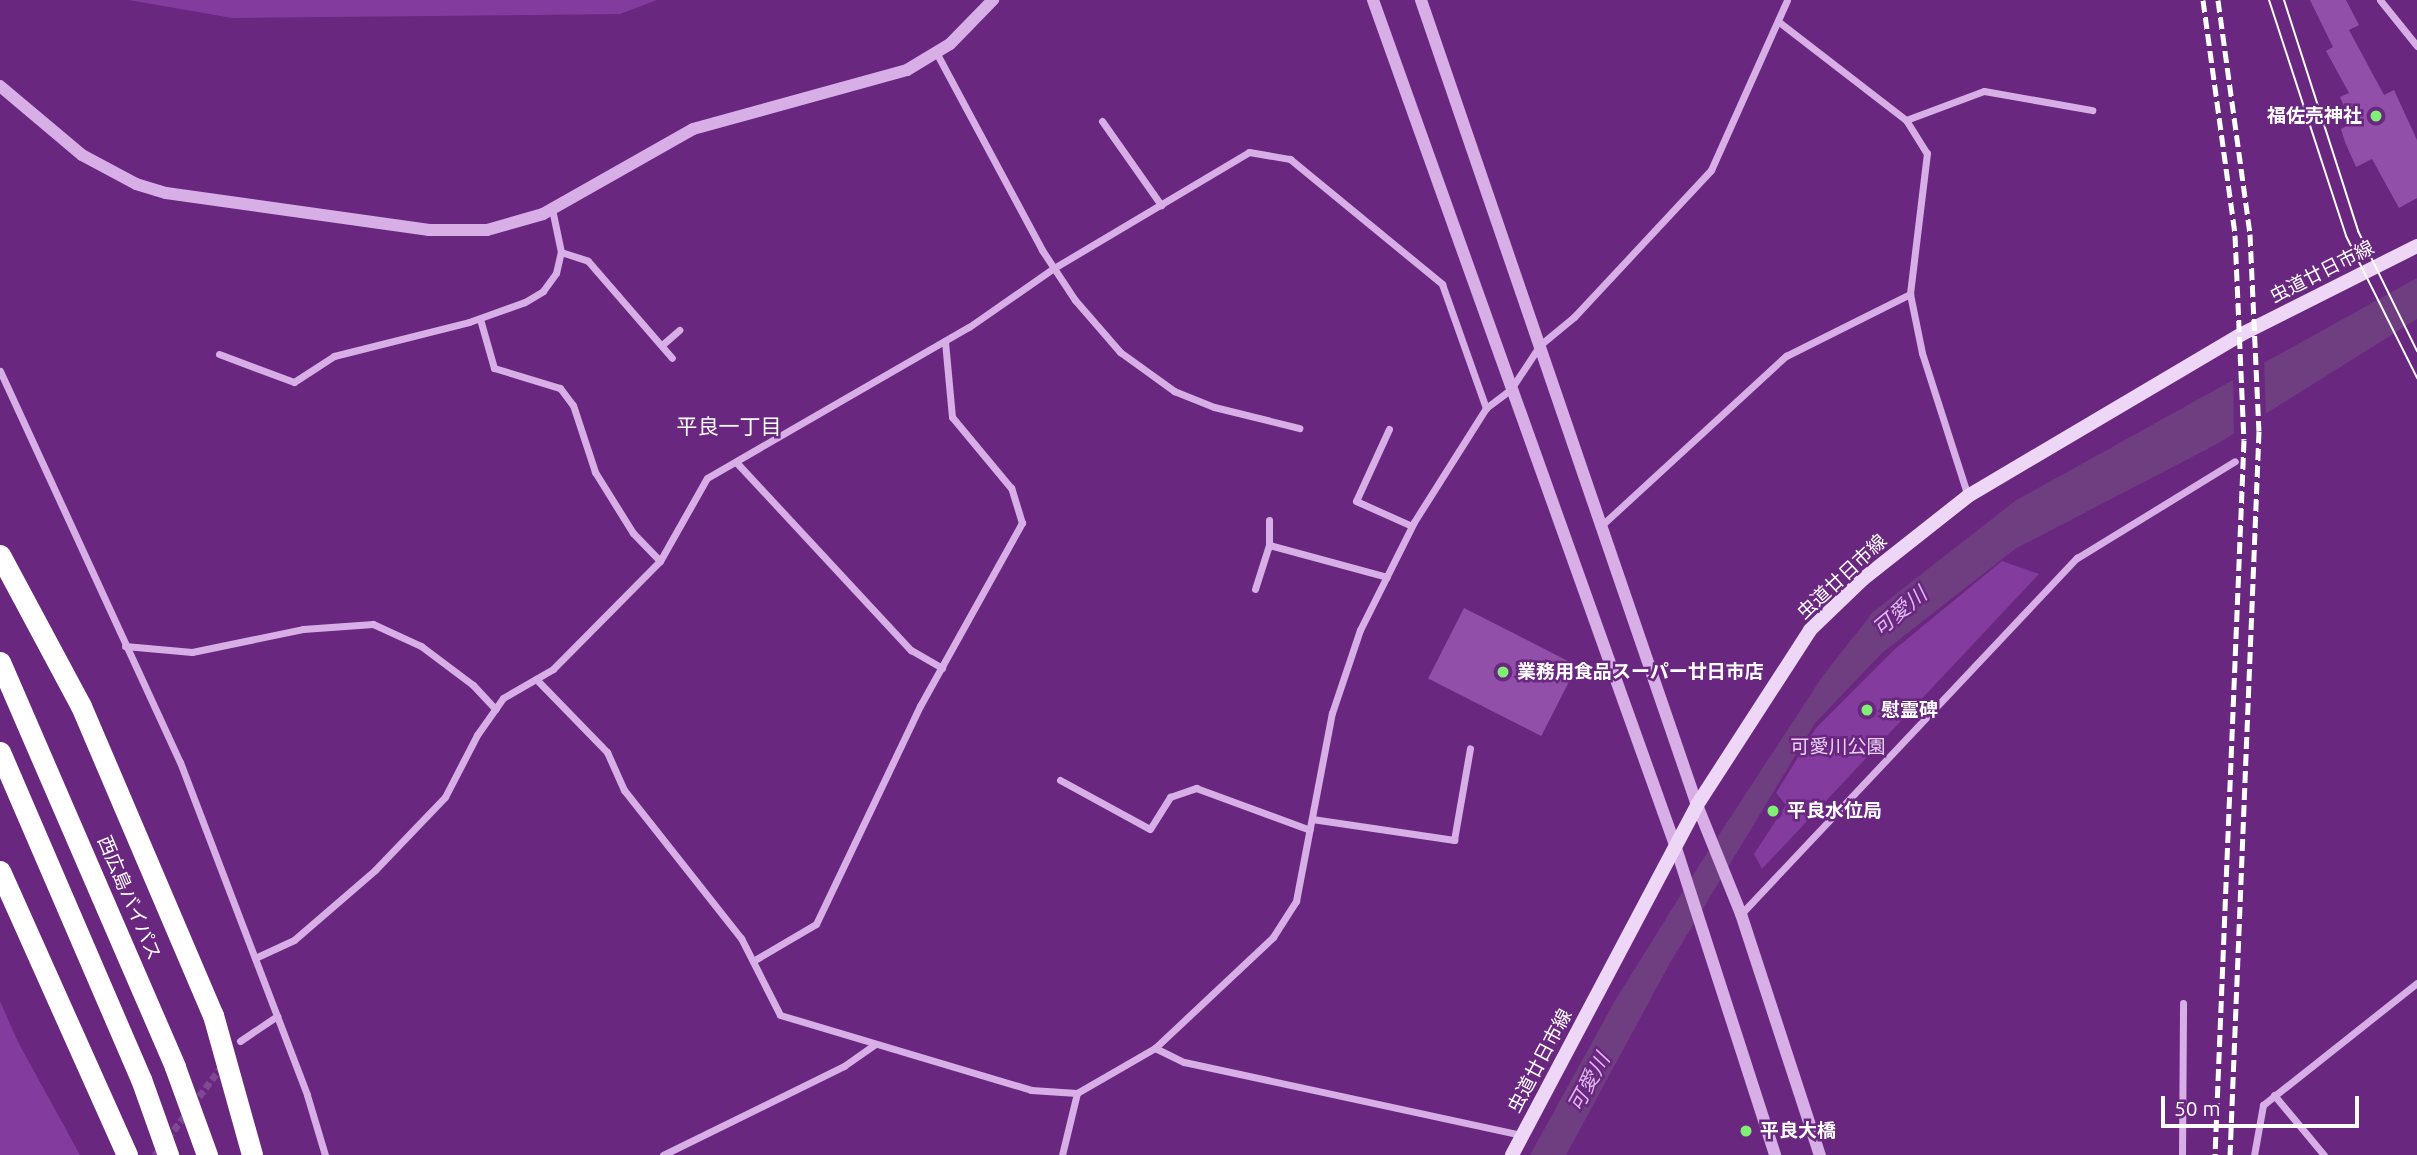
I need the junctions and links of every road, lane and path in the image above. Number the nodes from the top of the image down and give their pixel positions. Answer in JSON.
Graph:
{"nodes":[{"id":1,"x":993,"y":0,"type":"edge"},
{"id":2,"x":1373,"y":0,"type":"edge"},
{"id":3,"x":1421,"y":0,"type":"edge"},
{"id":4,"x":1787,"y":0,"type":"edge"},
{"id":5,"x":2380,"y":0,"type":"edge"},
{"id":6,"x":1779,"y":22,"type":"junction"},
{"id":7,"x":2417,"y":47,"type":"edge"},
{"id":8,"x":937,"y":54,"type":"junction"},
{"id":9,"x":0,"y":86,"type":"edge"},
{"id":10,"x":2092,"y":110,"type":"dead end"},
{"id":11,"x":1906,"y":120,"type":"junction"},
{"id":12,"x":1102,"y":121,"type":"dead end"},
{"id":13,"x":1161,"y":205,"type":"junction"},
{"id":14,"x":552,"y":209,"type":"junction"},
{"id":15,"x":2417,"y":246,"type":"edge"},
{"id":16,"x":561,"y":252,"type":"junction"},
{"id":17,"x":1054,"y":268,"type":"junction"},
{"id":18,"x":1910,"y":294,"type":"junction"},
{"id":19,"x":480,"y":319,"type":"junction"},
{"id":20,"x":679,"y":330,"type":"dead end"},
{"id":21,"x":945,"y":341,"type":"junction"},
{"id":22,"x":662,"y":345,"type":"junction"},
{"id":23,"x":1540,"y":345,"type":"junction"},
{"id":24,"x":219,"y":354,"type":"dead end"},
{"id":25,"x":672,"y":358,"type":"dead end"},
{"id":26,"x":0,"y":371,"type":"edge"},
{"id":27,"x":1511,"y":389,"type":"junction"},
{"id":28,"x":1486,"y":408,"type":"junction"},
{"id":29,"x":1299,"y":428,"type":"dead end"},
{"id":30,"x":1390,"y":429,"type":"dead end"},
{"id":31,"x":2235,"y":461,"type":"dead end"},
{"id":32,"x":736,"y":462,"type":"junction"},
{"id":33,"x":1968,"y":496,"type":"junction"},
{"id":34,"x":1269,"y":520,"type":"dead end"},
{"id":35,"x":1602,"y":525,"type":"junction"},
{"id":36,"x":1412,"y":526,"type":"junction"},
{"id":37,"x":1269,"y":545,"type":"junction"},
{"id":38,"x":0,"y":555,"type":"edge"},
{"id":39,"x":660,"y":561,"type":"junction"},
{"id":40,"x":1387,"y":577,"type":"junction"},
{"id":41,"x":1255,"y":589,"type":"dead end"},
{"id":42,"x":125,"y":646,"type":"junction"},
{"id":43,"x":0,"y":662,"type":"edge"},
{"id":44,"x":942,"y":668,"type":"junction"},
{"id":45,"x":536,"y":679,"type":"junction"},
{"id":46,"x":495,"y":709,"type":"junction"},
{"id":47,"x":1470,"y":748,"type":"dead end"},
{"id":48,"x":0,"y":752,"type":"edge"},
{"id":49,"x":1060,"y":780,"type":"dead end"},
{"id":50,"x":1697,"y":805,"type":"junction"},
{"id":51,"x":1312,"y":819,"type":"junction"},
{"id":52,"x":1310,"y":830,"type":"junction"},
{"id":53,"x":1675,"y":845,"type":"junction"},
{"id":54,"x":0,"y":871,"type":"edge"},
{"id":55,"x":1740,"y":910,"type":"junction"},
{"id":56,"x":255,"y":958,"type":"junction"},
{"id":57,"x":753,"y":961,"type":"junction"},
{"id":58,"x":2417,"y":983,"type":"edge"},
{"id":59,"x":2183,"y":1003,"type":"dead end"},
{"id":60,"x":277,"y":1016,"type":"junction"},
{"id":61,"x":240,"y":1041,"type":"dead end"},
{"id":62,"x":875,"y":1044,"type":"junction"},
{"id":63,"x":1155,"y":1048,"type":"junction"},
{"id":64,"x":1077,"y":1093,"type":"junction"},
{"id":65,"x":2274,"y":1095,"type":"junction"},
{"id":66,"x":1523,"y":1136,"type":"junction"},
{"id":67,"x":127,"y":1155,"type":"edge"},
{"id":68,"x":168,"y":1155,"type":"edge"},
{"id":69,"x":207,"y":1155,"type":"edge"},
{"id":70,"x":252,"y":1155,"type":"edge"},
{"id":71,"x":325,"y":1155,"type":"edge"},
{"id":72,"x":663,"y":1155,"type":"edge"},
{"id":73,"x":1062,"y":1155,"type":"edge"},
{"id":74,"x":1513,"y":1155,"type":"edge"},
{"id":75,"x":1775,"y":1155,"type":"edge"},
{"id":76,"x":1820,"y":1155,"type":"edge"},
{"id":77,"x":2182,"y":1155,"type":"edge"},
{"id":78,"x":2254,"y":1155,"type":"edge"},
{"id":79,"x":2324,"y":1155,"type":"edge"}],
"edges":[{"from":1,"to":8,"type":"street"},
{"from":2,"to":27,"type":"street"},
{"from":3,"to":23,"type":"street"},
{"from":4,"to":6,"type":"street"},
{"from":5,"to":7,"type":"street"},
{"from":6,"to":11,"type":"street"},
{"from":6,"to":23,"type":"street"},
{"from":8,"to":14,"type":"street"},
{"from":8,"to":17,"type":"street"},
{"from":9,"to":14,"type":"street"},
{"from":10,"to":11,"type":"street"},
{"from":11,"to":18,"type":"street"},
{"from":12,"to":13,"type":"street"},
{"from":13,"to":17,"type":"street"},
{"from":13,"to":28,"type":"street"},
{"from":14,"to":16,"type":"street"},
{"from":15,"to":33,"type":"main road","name":"虫道廿日市線"},
{"from":16,"to":19,"type":"street"},
{"from":16,"to":22,"type":"street"},
{"from":17,"to":21,"type":"street"},
{"from":17,"to":29,"type":"street"},
{"from":18,"to":33,"type":"street"},
{"from":18,"to":35,"type":"street"},
{"from":19,"to":24,"type":"street"},
{"from":19,"to":39,"type":"street"},
{"from":20,"to":22,"type":"street"},
{"from":21,"to":32,"type":"street"},
{"from":21,"to":44,"type":"street"},
{"from":22,"to":25,"type":"street"},
{"from":23,"to":27,"type":"street"},
{"from":23,"to":35,"type":"street"},
{"from":26,"to":42,"type":"street"},
{"from":27,"to":28,"type":"street"},
{"from":27,"to":53,"type":"street"},
{"from":28,"to":36,"type":"street"},
{"from":30,"to":36,"type":"street"},
{"from":31,"to":55,"type":"street"},
{"from":32,"to":39,"type":"street"},
{"from":32,"to":44,"type":"street"},
{"from":33,"to":50,"type":"main road","name":"虫道廿日市線"},
{"from":34,"to":37,"type":"street"},
{"from":35,"to":50,"type":"street"},
{"from":36,"to":40,"type":"street"},
{"from":37,"to":40,"type":"street"},
{"from":37,"to":41,"type":"street"},
{"from":38,"to":70,"type":"highway"},
{"from":39,"to":45,"type":"street"},
{"from":40,"to":51,"type":"street"},
{"from":42,"to":46,"type":"street"},
{"from":42,"to":56,"type":"street"},
{"from":43,"to":69,"type":"highway","name":"西広島バイパス","bridge":true},
{"from":44,"to":57,"type":"street"},
{"from":45,"to":46,"type":"street"},
{"from":45,"to":57,"type":"street"},
{"from":46,"to":56,"type":"street"},
{"from":47,"to":51,"type":"street"},
{"from":48,"to":68,"type":"highway","bridge":true},
{"from":49,"to":52,"type":"street"},
{"from":50,"to":53,"type":"main road","name":"虫道廿日市線"},
{"from":50,"to":55,"type":"street"},
{"from":51,"to":52,"type":"street"},
{"from":52,"to":63,"type":"street"},
{"from":53,"to":66,"type":"main road","name":"虫道廿日市線"},
{"from":53,"to":75,"type":"street"},
{"from":54,"to":67,"type":"highway"},
{"from":55,"to":76,"type":"street"},
{"from":56,"to":60,"type":"street"},
{"from":57,"to":62,"type":"street"},
{"from":58,"to":65,"type":"street"},
{"from":59,"to":77,"type":"street"},
{"from":60,"to":61,"type":"street"},
{"from":60,"to":71,"type":"street"},
{"from":62,"to":64,"type":"street"},
{"from":62,"to":72,"type":"street"},
{"from":63,"to":64,"type":"street"},
{"from":63,"to":66,"type":"street"},
{"from":64,"to":73,"type":"street"},
{"from":65,"to":78,"type":"street"},
{"from":65,"to":79,"type":"street"},
{"from":66,"to":74,"type":"main road","name":"虫道廿日市線"}]}
